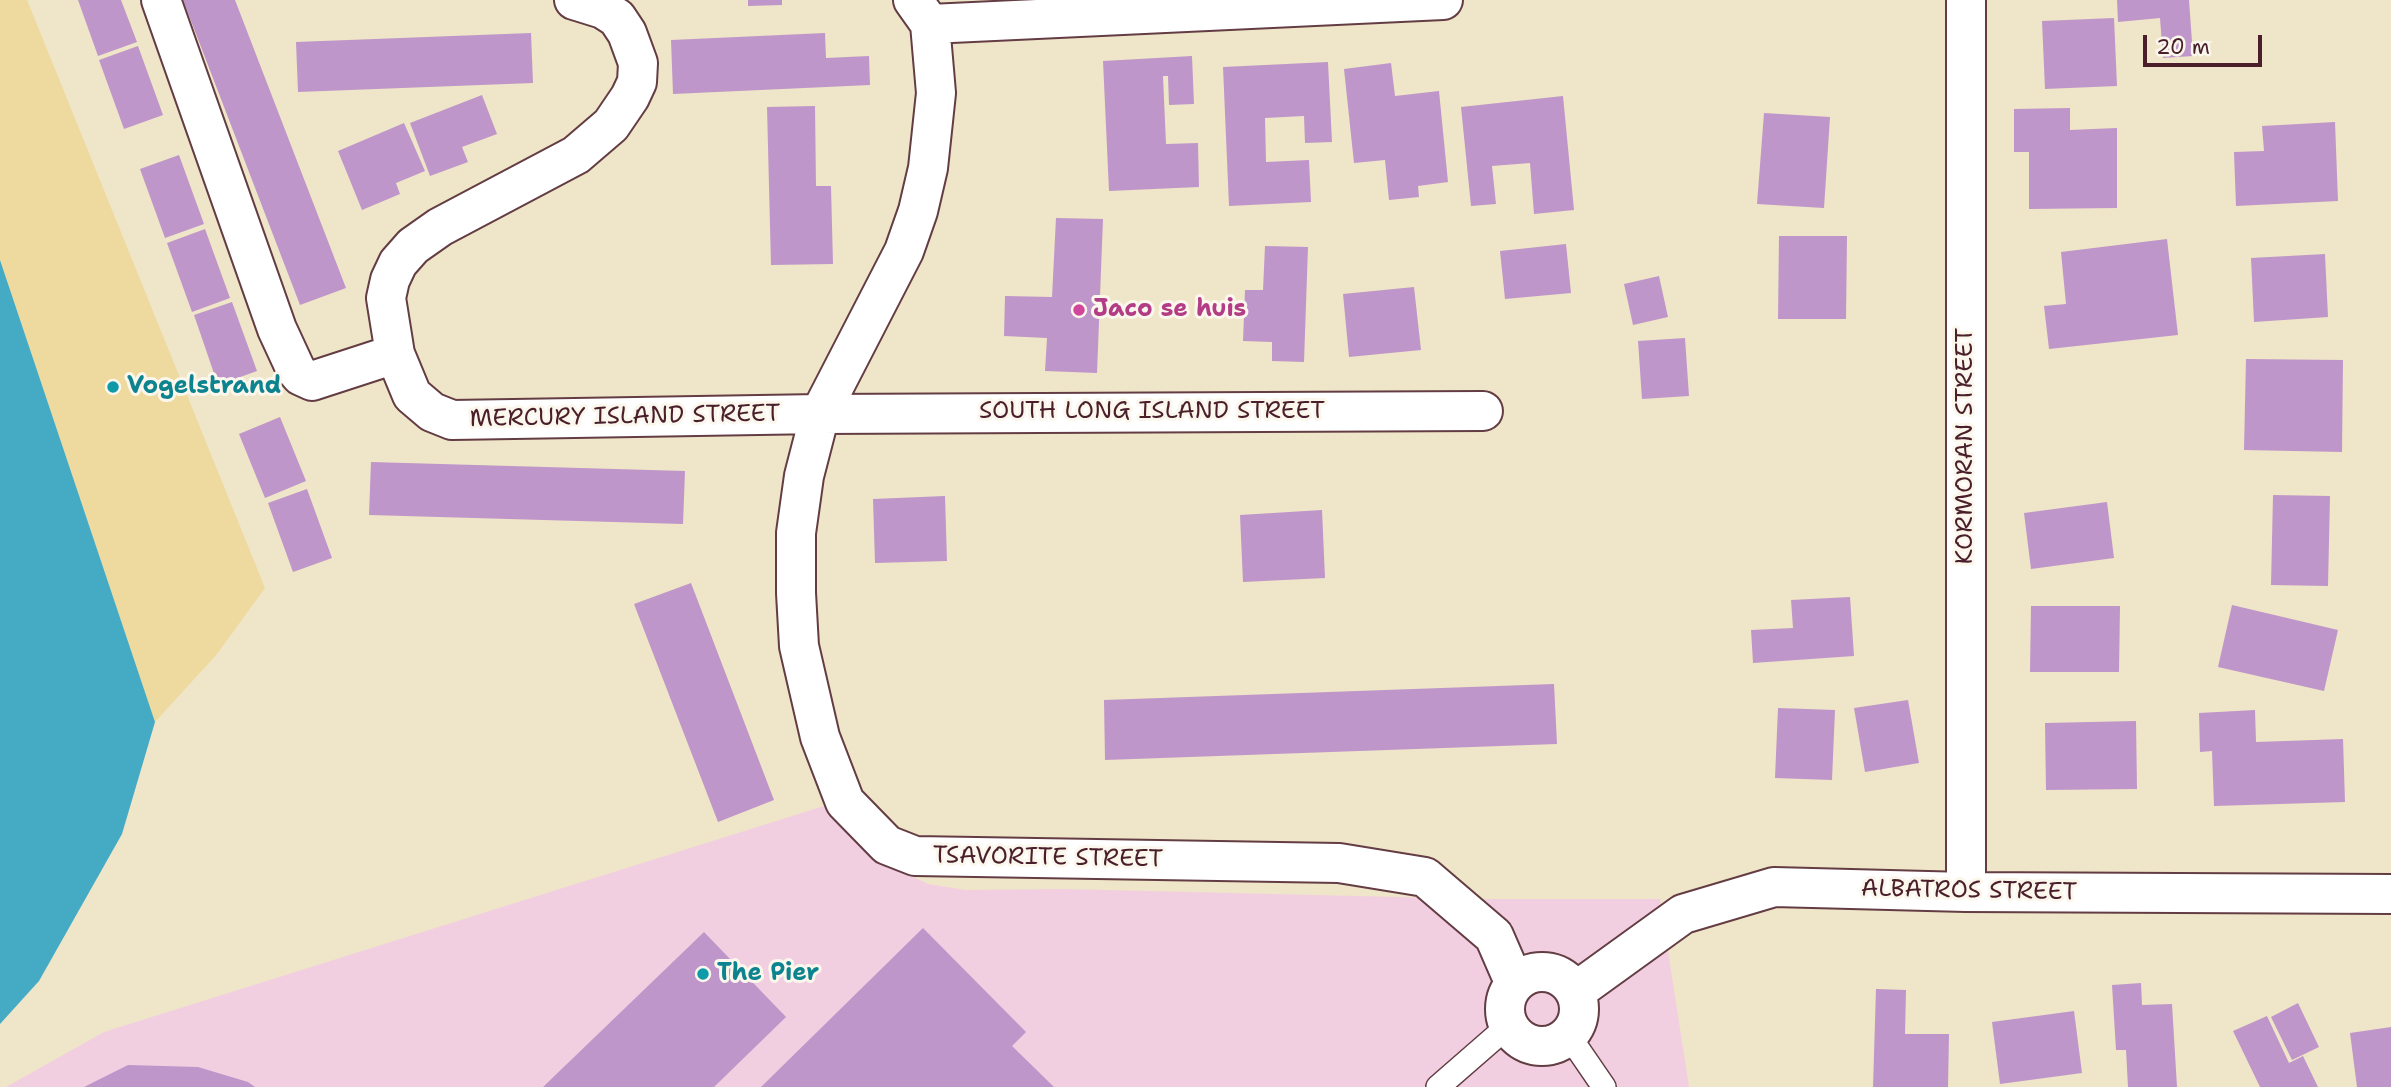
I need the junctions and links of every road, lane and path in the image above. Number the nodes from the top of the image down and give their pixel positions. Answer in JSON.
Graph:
{"nodes":[{"id":1,"x":161,"y":0,"type":"edge"},
{"id":2,"x":573,"y":0,"type":"edge"},
{"id":3,"x":1443,"y":0,"type":"edge"},
{"id":4,"x":1966,"y":0,"type":"edge"},
{"id":5,"x":921,"y":12,"type":"edge"},
{"id":6,"x":395,"y":354,"type":"junction"},
{"id":7,"x":1483,"y":411,"type":"dead end"},
{"id":8,"x":820,"y":414,"type":"junction"},
{"id":9,"x":1966,"y":892,"type":"junction"},
{"id":10,"x":2391,"y":894,"type":"edge"},
{"id":11,"x":1514,"y":982,"type":"junction"},
{"id":12,"x":1576,"y":992,"type":"junction"},
{"id":13,"x":1508,"y":1026,"type":"junction"},
{"id":14,"x":1569,"y":1036,"type":"junction"},
{"id":15,"x":1438,"y":1087,"type":"edge"},
{"id":16,"x":1604,"y":1087,"type":"edge"}],
"edges":[{"from":1,"to":6,"type":"street"},
{"from":2,"to":6,"type":"street","name":"MERCURY ISLAND STREET"},
{"from":3,"to":5,"type":"street"},
{"from":4,"to":9,"type":"street","name":"KORMORAN STREET"},
{"from":5,"to":8,"type":"street","name":"TSAVORITE STREET"},
{"from":6,"to":8,"type":"street","name":"MERCURY ISLAND STREET"},
{"from":7,"to":8,"type":"street","name":"SOUTH LONG ISLAND STREET"},
{"from":8,"to":11,"type":"street","name":"TSAVORITE STREET"},
{"from":9,"to":10,"type":"street","name":"ALBATROS STREET"},
{"from":9,"to":12,"type":"street","name":"ALBATROS STREET"},
{"from":11,"to":12,"type":"street"},
{"from":11,"to":13,"type":"street"},
{"from":12,"to":14,"type":"street"},
{"from":13,"to":14,"type":"street"},
{"from":13,"to":15,"type":"lane"},
{"from":14,"to":16,"type":"lane"}]}
